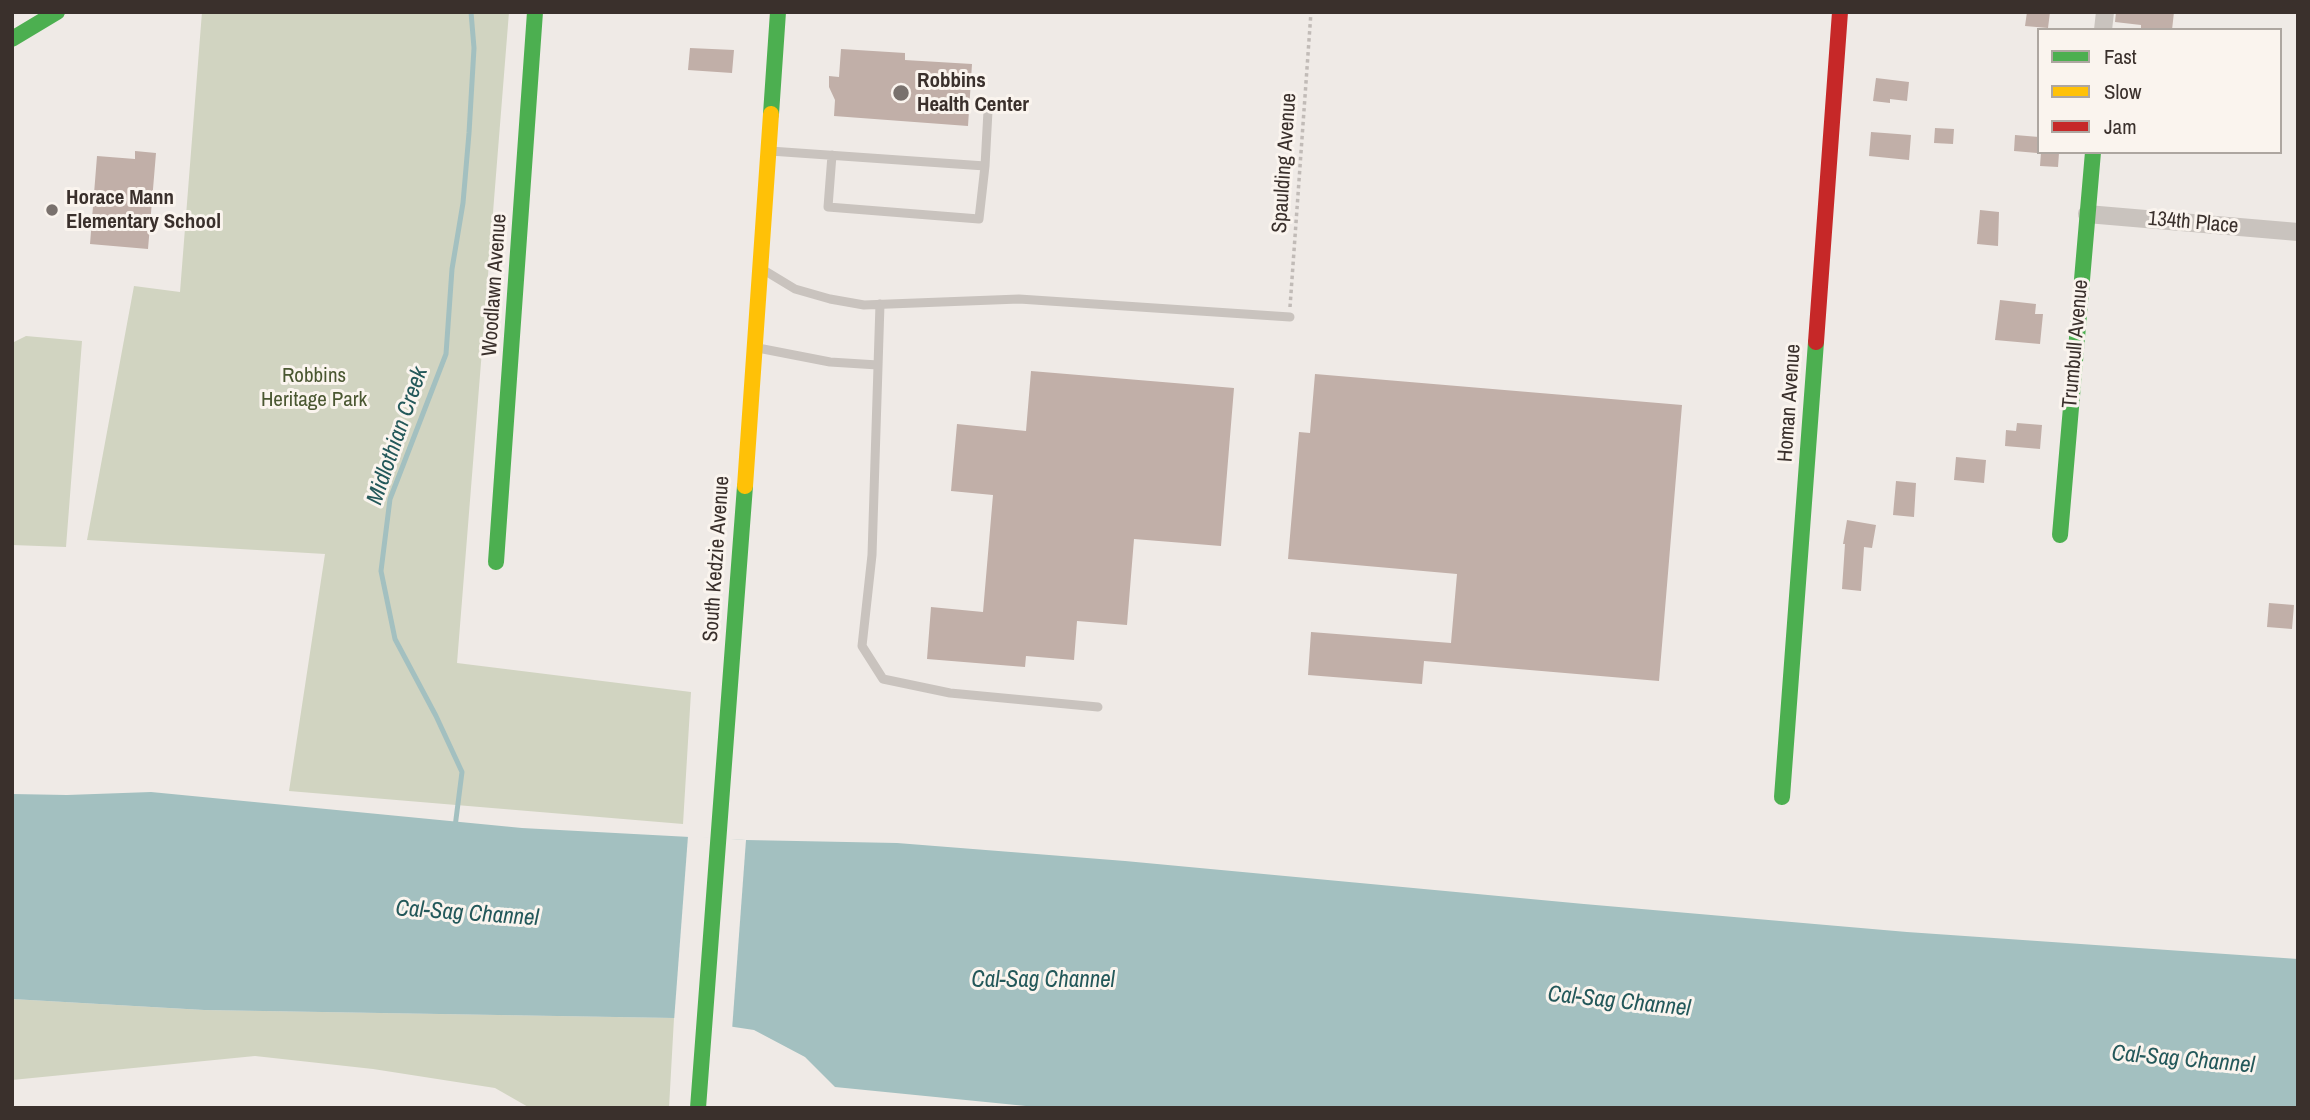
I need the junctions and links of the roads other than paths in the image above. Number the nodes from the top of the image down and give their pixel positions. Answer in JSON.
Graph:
{"nodes":[{"id":1,"x":57,"y":12,"type":"edge"},
{"id":2,"x":535,"y":12,"type":"edge"},
{"id":3,"x":778,"y":12,"type":"edge"},
{"id":4,"x":1840,"y":12,"type":"edge"},
{"id":5,"x":12,"y":39,"type":"edge"},
{"id":6,"x":988,"y":110,"type":"dead end"},
{"id":7,"x":768,"y":150,"type":"junction"},
{"id":8,"x":2093,"y":154,"type":"edge"},
{"id":9,"x":832,"y":155,"type":"junction"},
{"id":10,"x":985,"y":166,"type":"junction"},
{"id":11,"x":2087,"y":214,"type":"junction"},
{"id":12,"x":2298,"y":232,"type":"edge"},
{"id":13,"x":760,"y":268,"type":"junction"},
{"id":14,"x":880,"y":304,"type":"junction"},
{"id":15,"x":1290,"y":317,"type":"road end"},
{"id":16,"x":755,"y":348,"type":"junction"},
{"id":17,"x":878,"y":365,"type":"junction"},
{"id":18,"x":2060,"y":535,"type":"dead end"},
{"id":19,"x":496,"y":562,"type":"dead end"},
{"id":20,"x":1098,"y":707,"type":"dead end"},
{"id":21,"x":1782,"y":797,"type":"dead end"},
{"id":22,"x":698,"y":1108,"type":"edge"}],
"edges":[{"from":1,"to":5,"type":"street"},
{"from":2,"to":19,"type":"street","name":"Woodlawn Avenue"},
{"from":3,"to":7,"type":"street","name":"South Kedzie Avenue"},
{"from":4,"to":21,"type":"street","name":"Homan Avenue"},
{"from":6,"to":10,"type":"lane"},
{"from":7,"to":9,"type":"lane"},
{"from":7,"to":13,"type":"street","name":"South Kedzie Avenue"},
{"from":8,"to":11,"type":"street","name":"Trumbull Avenue"},
{"from":9,"to":10,"type":"lane"},
{"from":9,"to":10,"type":"lane"},
{"from":11,"to":12,"type":"street","name":"134th Place"},
{"from":11,"to":18,"type":"street","name":"Trumbull Avenue"},
{"from":13,"to":14,"type":"lane"},
{"from":13,"to":16,"type":"street","name":"South Kedzie Avenue"},
{"from":14,"to":15,"type":"lane"},
{"from":14,"to":17,"type":"lane"},
{"from":16,"to":17,"type":"lane"},
{"from":16,"to":22,"type":"street","name":"South Kedzie Avenue"},
{"from":17,"to":20,"type":"lane"}]}
